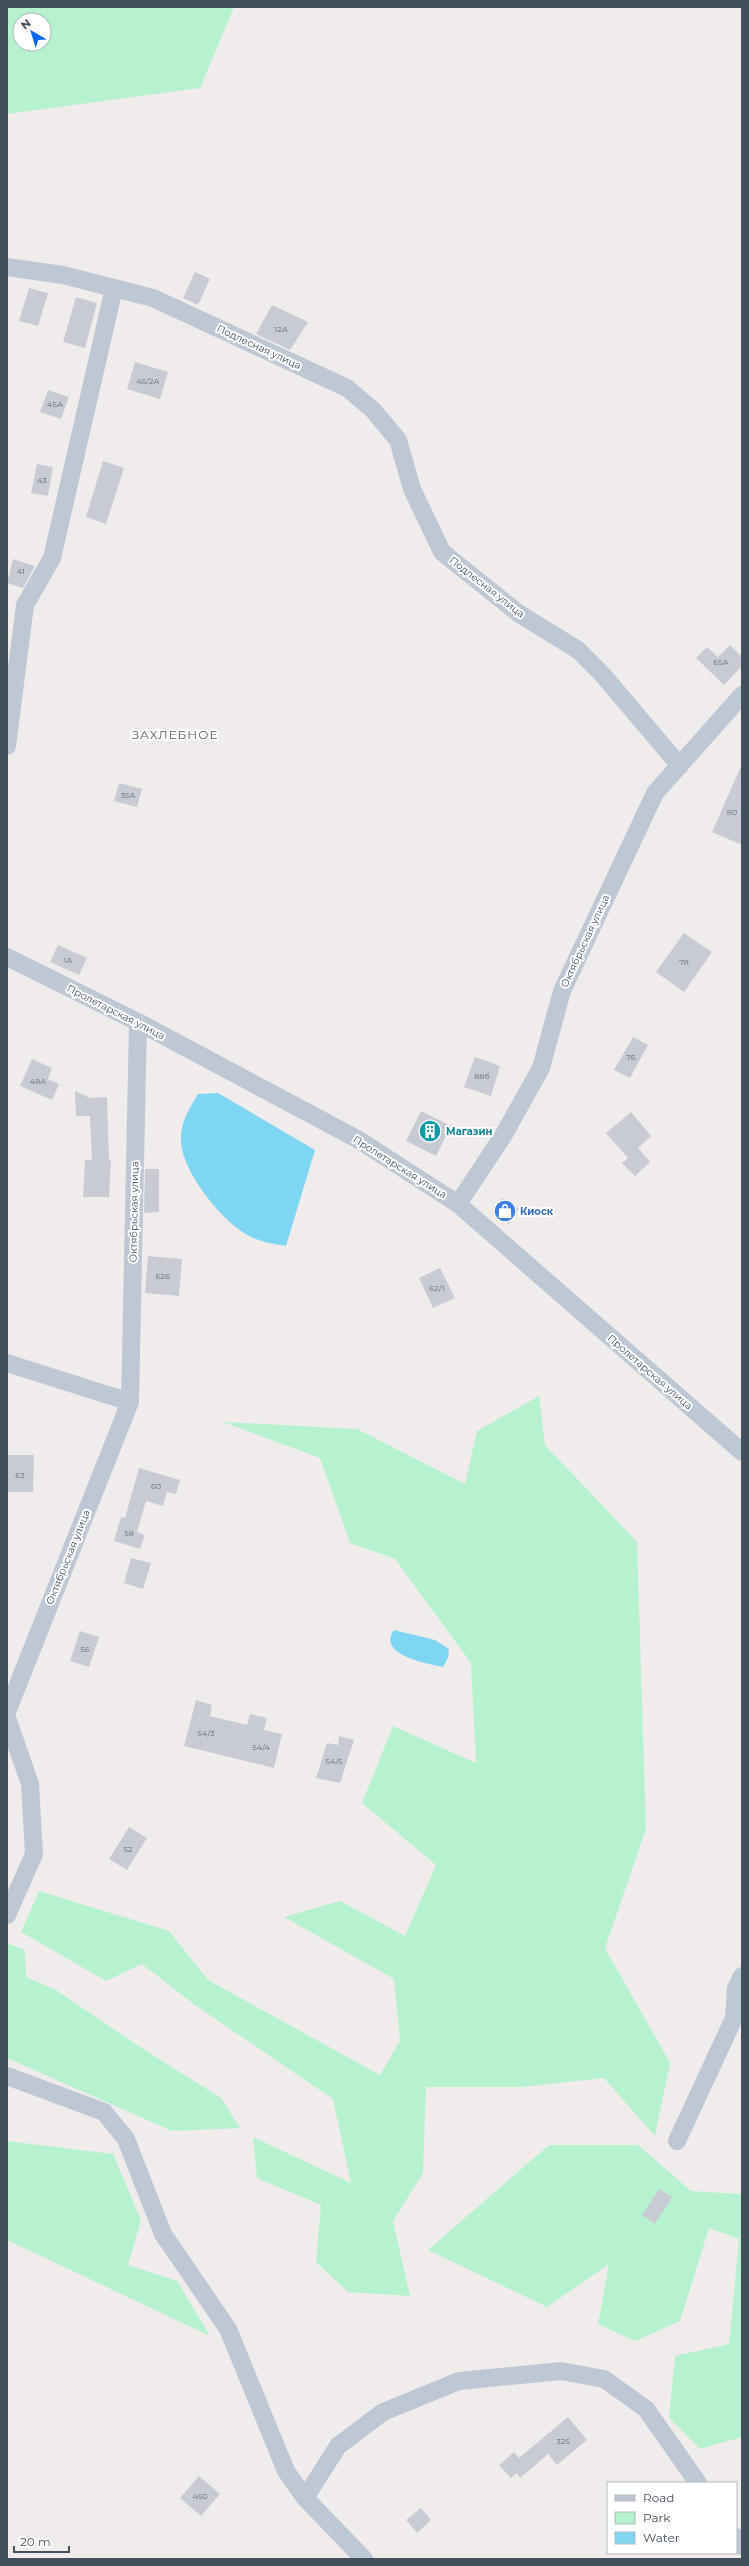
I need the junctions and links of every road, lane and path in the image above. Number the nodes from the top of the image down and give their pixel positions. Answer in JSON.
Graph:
{"nodes":[{"id":1,"x":7,"y":268,"type":"edge"},
{"id":2,"x":114,"y":288,"type":"junction"},
{"id":3,"x":742,"y":695,"type":"edge"},
{"id":4,"x":7,"y":746,"type":"edge"},
{"id":5,"x":680,"y":766,"type":"junction"},
{"id":6,"x":7,"y":957,"type":"edge"},
{"id":7,"x":138,"y":1022,"type":"junction"},
{"id":8,"x":458,"y":1204,"type":"junction"},
{"id":9,"x":7,"y":1363,"type":"edge"},
{"id":10,"x":130,"y":1402,"type":"junction"},
{"id":11,"x":742,"y":1452,"type":"edge"},
{"id":12,"x":7,"y":1712,"type":"edge"},
{"id":13,"x":7,"y":1718,"type":"edge"},
{"id":14,"x":7,"y":1915,"type":"edge"},
{"id":15,"x":742,"y":1976,"type":"edge"},
{"id":16,"x":7,"y":2076,"type":"edge"},
{"id":17,"x":677,"y":2141,"type":"dead end"},
{"id":18,"x":697,"y":2482,"type":"edge"},
{"id":19,"x":305,"y":2498,"type":"junction"},
{"id":20,"x":364,"y":2559,"type":"edge"}],
"edges":[{"from":1,"to":2,"type":"street","name":"Подлесная улица"},
{"from":2,"to":4,"type":"street"},
{"from":2,"to":5,"type":"street","name":"Подлесная улица"},
{"from":3,"to":5,"type":"street","name":"Октябрьская улица"},
{"from":5,"to":8,"type":"street","name":"Октябрьская улица"},
{"from":6,"to":7,"type":"street","name":"Пролетарская улица"},
{"from":7,"to":8,"type":"street","name":"Пролетарская улица"},
{"from":7,"to":10,"type":"street","name":"Октябрьская улица"},
{"from":8,"to":11,"type":"street","name":"Пролетарская улица"},
{"from":9,"to":10,"type":"street"},
{"from":10,"to":12,"type":"street","name":"Октябрьская улица"},
{"from":13,"to":14,"type":"street"},
{"from":15,"to":17,"type":"street"},
{"from":16,"to":19,"type":"street"},
{"from":18,"to":19,"type":"street"},
{"from":19,"to":20,"type":"street"}]}
